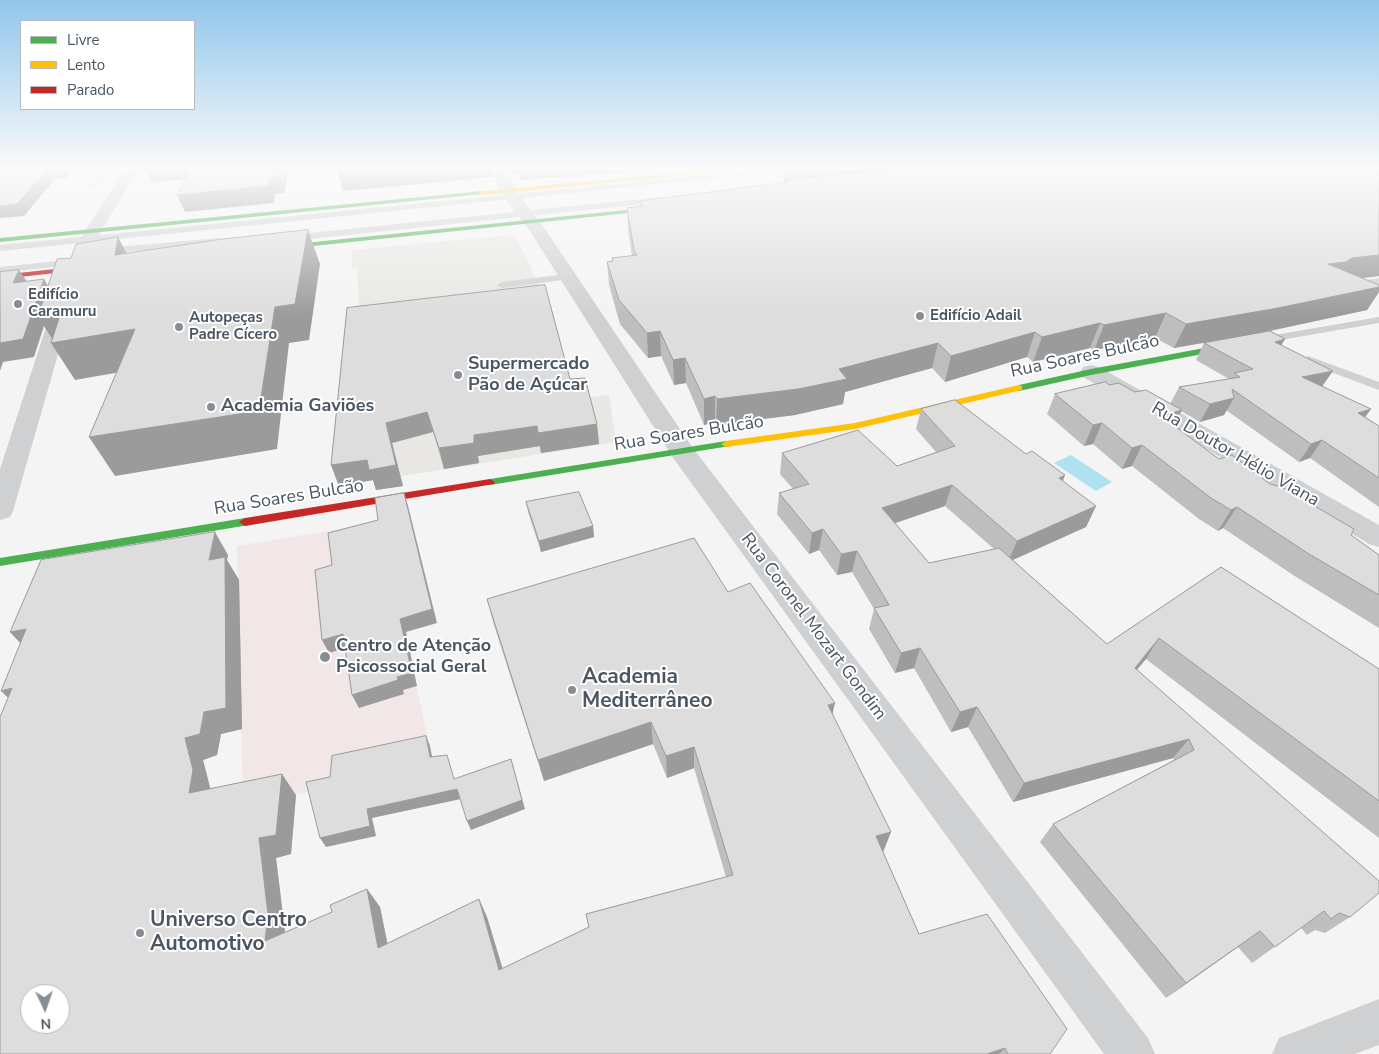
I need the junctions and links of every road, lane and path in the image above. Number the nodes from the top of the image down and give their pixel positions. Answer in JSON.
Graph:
{"nodes":[{"id":1,"x":103,"y":218,"type":"edge"},
{"id":2,"x":319,"y":218,"type":"edge"},
{"id":3,"x":394,"y":218,"type":"edge"},
{"id":4,"x":427,"y":218,"type":"edge"},
{"id":5,"x":431,"y":218,"type":"edge"},
{"id":6,"x":528,"y":218,"type":"edge"},
{"id":7,"x":0,"y":240,"type":"edge"},
{"id":8,"x":234,"y":240,"type":"edge"},
{"id":9,"x":266,"y":243,"type":"joint"},
{"id":10,"x":0,"y":248,"type":"edge"},
{"id":11,"x":224,"y":248,"type":"edge"},
{"id":12,"x":83,"y":251,"type":"junction"},
{"id":13,"x":0,"y":259,"type":"edge"},
{"id":14,"x":107,"y":266,"type":"edge"},
{"id":15,"x":0,"y":270,"type":"edge"},
{"id":16,"x":0,"y":277,"type":"edge"},
{"id":17,"x":567,"y":277,"type":"junction"},
{"id":18,"x":1379,"y":281,"type":"edge"},
{"id":19,"x":502,"y":285,"type":"dead end"},
{"id":20,"x":1338,"y":286,"type":"edge"},
{"id":21,"x":1379,"y":320,"type":"edge"},
{"id":22,"x":1254,"y":342,"type":"junction"},
{"id":23,"x":1091,"y":372,"type":"junction"},
{"id":24,"x":1379,"y":386,"type":"edge"},
{"id":25,"x":683,"y":453,"type":"junction"},
{"id":26,"x":0,"y":511,"type":"edge"},
{"id":27,"x":1379,"y":538,"type":"edge"},
{"id":28,"x":0,"y":562,"type":"edge"},
{"id":29,"x":1379,"y":1022,"type":"edge"},
{"id":30,"x":1132,"y":1054,"type":"edge"},
{"id":31,"x":1296,"y":1054,"type":"edge"}],
"edges":[{"from":1,"to":12,"type":"street"},
{"from":2,"to":12,"type":"lane"},
{"from":3,"to":12,"type":"main road"},
{"from":4,"to":9,"type":"lane"},
{"from":5,"to":9,"type":"main road"},
{"from":6,"to":17,"type":"street","name":"Rua Coronel Mozart Gondim"},
{"from":7,"to":12,"type":"main road"},
{"from":8,"to":12,"type":"lane"},
{"from":10,"to":12,"type":"lane"},
{"from":11,"to":12,"type":"lane"},
{"from":12,"to":13,"type":"lane"},
{"from":12,"to":14,"type":"main road"},
{"from":12,"to":15,"type":"lane"},
{"from":12,"to":16,"type":"main road"},
{"from":12,"to":26,"type":"street"},
{"from":17,"to":19,"type":"lane"},
{"from":17,"to":25,"type":"street","name":"Rua Coronel Mozart Gondim"},
{"from":18,"to":20,"type":"lane"},
{"from":21,"to":22,"type":"lane","name":"Rua Soares Bulcão"},
{"from":22,"to":23,"type":"main road","name":"Rua Soares Bulcão"},
{"from":22,"to":24,"type":"lane"},
{"from":23,"to":25,"type":"main road","name":"Rua Soares Bulcão"},
{"from":23,"to":27,"type":"street","name":"Rua Doutor Hélio Viana"},
{"from":25,"to":28,"type":"main road","name":"Rua Soares Bulcão"},
{"from":25,"to":30,"type":"street","name":"Rua Coronel Mozart Gondim"},
{"from":29,"to":31,"type":"street"}]}
